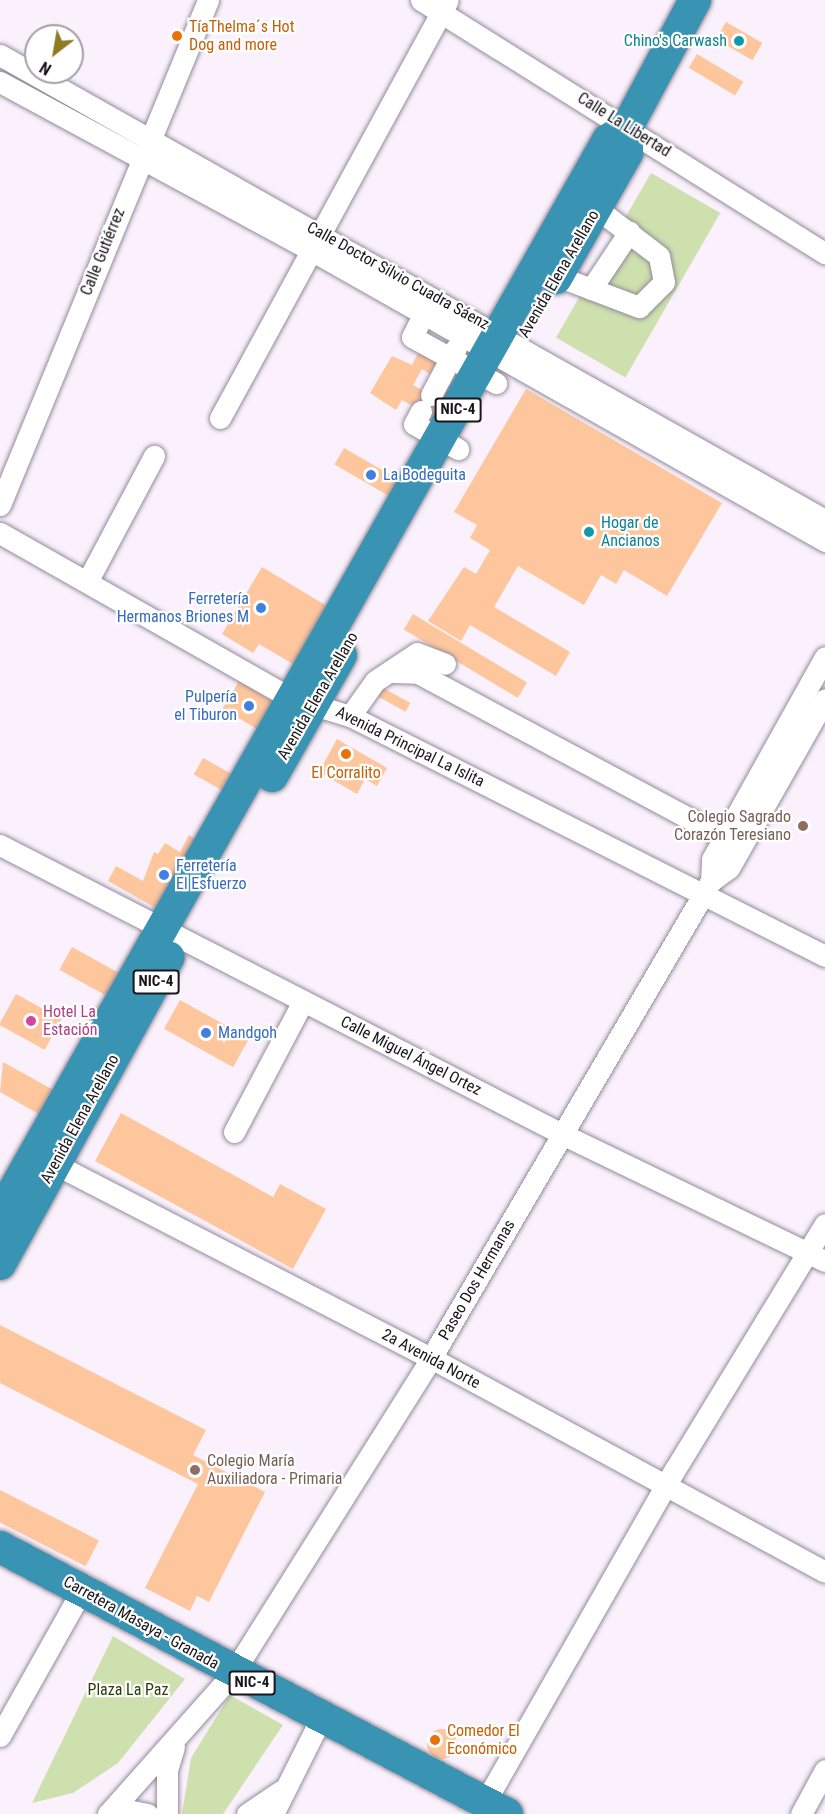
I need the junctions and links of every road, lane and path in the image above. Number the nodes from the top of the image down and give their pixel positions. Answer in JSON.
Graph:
{"nodes":[{"id":1,"x":208,"y":0,"type":"edge"},
{"id":2,"x":421,"y":0,"type":"edge"},
{"id":3,"x":695,"y":0,"type":"edge"},
{"id":4,"x":444,"y":6,"type":"edge"},
{"id":5,"x":0,"y":55,"type":"edge"},
{"id":6,"x":0,"y":82,"type":"edge"},
{"id":7,"x":627,"y":127,"type":"junction"},
{"id":8,"x":145,"y":147,"type":"junction"},
{"id":9,"x":596,"y":208,"type":"junction"},
{"id":10,"x":629,"y":232,"type":"junction"},
{"id":11,"x":566,"y":239,"type":"junction"},
{"id":12,"x":316,"y":241,"type":"junction"},
{"id":13,"x":825,"y":254,"type":"edge"},
{"id":14,"x":557,"y":276,"type":"junction"},
{"id":15,"x":591,"y":289,"type":"junction"},
{"id":16,"x":428,"y":304,"type":"junction"},
{"id":17,"x":468,"y":327,"type":"junction"},
{"id":18,"x":450,"y":358,"type":"junction"},
{"id":19,"x":499,"y":358,"type":"junction"},
{"id":20,"x":220,"y":418,"type":"dead end"},
{"id":21,"x":449,"y":444,"type":"junction"},
{"id":22,"x":154,"y":456,"type":"dead end"},
{"id":23,"x":0,"y":505,"type":"edge"},
{"id":24,"x":792,"y":512,"type":"junction"},
{"id":25,"x":825,"y":520,"type":"edge"},
{"id":26,"x":0,"y":532,"type":"edge"},
{"id":27,"x":825,"y":541,"type":"edge"},
{"id":28,"x":87,"y":582,"type":"junction"},
{"id":29,"x":825,"y":657,"type":"edge"},
{"id":30,"x":445,"y":664,"type":"dead end"},
{"id":31,"x":393,"y":672,"type":"junction"},
{"id":32,"x":825,"y":699,"type":"edge"},
{"id":33,"x":303,"y":700,"type":"junction"},
{"id":34,"x":350,"y":716,"type":"junction"},
{"id":35,"x":724,"y":837,"type":"junction"},
{"id":36,"x":0,"y":845,"type":"edge"},
{"id":37,"x":708,"y":887,"type":"junction"},
{"id":38,"x":170,"y":933,"type":"junction"},
{"id":39,"x":825,"y":956,"type":"edge"},
{"id":40,"x":303,"y":1001,"type":"junction"},
{"id":41,"x":234,"y":1132,"type":"dead end"},
{"id":42,"x":562,"y":1134,"type":"junction"},
{"id":43,"x":45,"y":1159,"type":"junction"},
{"id":44,"x":0,"y":1215,"type":"edge"},
{"id":45,"x":825,"y":1224,"type":"edge"},
{"id":46,"x":817,"y":1257,"type":"edge"},
{"id":47,"x":0,"y":1264,"type":"edge"},
{"id":48,"x":431,"y":1358,"type":"junction"},
{"id":49,"x":665,"y":1486,"type":"junction"},
{"id":50,"x":0,"y":1547,"type":"edge"},
{"id":51,"x":825,"y":1572,"type":"edge"},
{"id":52,"x":82,"y":1590,"type":"junction"},
{"id":53,"x":233,"y":1673,"type":"junction"},
{"id":54,"x":8,"y":1706,"type":"edge"},
{"id":55,"x":321,"y":1718,"type":"junction"},
{"id":56,"x":0,"y":1736,"type":"edge"},
{"id":57,"x":176,"y":1740,"type":"junction"},
{"id":58,"x":825,"y":1770,"type":"edge"},
{"id":59,"x":281,"y":1791,"type":"junction"},
{"id":60,"x":496,"y":1808,"type":"edge"},
{"id":61,"x":108,"y":1814,"type":"edge"},
{"id":62,"x":148,"y":1814,"type":"edge"},
{"id":63,"x":167,"y":1814,"type":"edge"},
{"id":64,"x":247,"y":1814,"type":"edge"},
{"id":65,"x":273,"y":1814,"type":"edge"},
{"id":66,"x":801,"y":1814,"type":"edge"}],
"edges":[{"from":1,"to":8,"type":"street","name":"Calle Gutiérrez"},
{"from":2,"to":4,"type":"street","name":"Calle La Libertad"},
{"from":3,"to":7,"type":"highway","name":"Avenida Elena Arellano","number":"NIC-4"},
{"from":4,"to":7,"type":"street","name":"Calle La Libertad"},
{"from":4,"to":12,"type":"street"},
{"from":5,"to":8,"type":"street","name":"Calle Doctor Silvio Cuadra Sáenz"},
{"from":6,"to":8,"type":"street","name":"Calle Doctor Silvio Cuadra Sáenz"},
{"from":7,"to":9,"type":"highway","name":"Avenida Elena Arellano","number":"NIC-4"},
{"from":7,"to":11,"type":"highway","name":"Avenida Elena Arellano","number":"NIC-4"},
{"from":7,"to":13,"type":"street","name":"Calle La Libertad"},
{"from":8,"to":12,"type":"street","name":"Calle Doctor Silvio Cuadra Sáenz"},
{"from":8,"to":23,"type":"street","name":"Calle Gutiérrez"},
{"from":9,"to":10,"type":"street"},
{"from":9,"to":11,"type":"highway","name":"Avenida Elena Arellano","number":"NIC-4"},
{"from":10,"to":15,"type":"street"},
{"from":10,"to":15,"type":"street"},
{"from":11,"to":14,"type":"highway","name":"Avenida Elena Arellano","number":"NIC-4"},
{"from":11,"to":19,"type":"highway","name":"Avenida Elena Arellano","number":"NIC-4"},
{"from":12,"to":16,"type":"street","name":"Calle Doctor Silvio Cuadra Sáenz"},
{"from":12,"to":20,"type":"street"},
{"from":14,"to":15,"type":"street"},
{"from":14,"to":19,"type":"highway","name":"Avenida Elena Arellano","number":"NIC-4"},
{"from":16,"to":17,"type":"street","name":"Calle Doctor Silvio Cuadra Sáenz"},
{"from":16,"to":18,"type":"street"},
{"from":17,"to":18,"type":"street"},
{"from":17,"to":19,"type":"street","name":"Calle Doctor Silvio Cuadra Sáenz"},
{"from":18,"to":19,"type":"street"},
{"from":18,"to":21,"type":"street"},
{"from":19,"to":21,"type":"highway","name":"Avenida Elena Arellano","number":"NIC-4"},
{"from":19,"to":24,"type":"street","name":"Calle Doctor Silvio Cuadra Sáenz"},
{"from":21,"to":33,"type":"highway","name":"Avenida Elena Arellano","number":"NIC-4"},
{"from":22,"to":28,"type":"street"},
{"from":24,"to":25,"type":"street","name":"Calle Doctor Silvio Cuadra Sáenz"},
{"from":24,"to":27,"type":"street","name":"Calle Doctor Silvio Cuadra Sáenz"},
{"from":26,"to":28,"type":"street","name":"Avenida Principal La Islita"},
{"from":28,"to":33,"type":"street","name":"Avenida Principal La Islita"},
{"from":29,"to":35,"type":"street","name":"Paseo Dos Hermanas"},
{"from":30,"to":31,"type":"street"},
{"from":31,"to":34,"type":"street"},
{"from":31,"to":35,"type":"street"},
{"from":32,"to":37,"type":"street","name":"Paseo Dos Hermanas"},
{"from":33,"to":34,"type":"street","name":"Avenida Principal La Islita"},
{"from":33,"to":38,"type":"highway","name":"Avenida Elena Arellano","number":"NIC-4"},
{"from":34,"to":37,"type":"street","name":"Avenida Principal La Islita"},
{"from":35,"to":37,"type":"street","name":"Paseo Dos Hermanas"},
{"from":36,"to":38,"type":"street","name":"Calle Miguel Ángel Ortez"},
{"from":37,"to":39,"type":"street","name":"Avenida Principal La Islita"},
{"from":37,"to":42,"type":"street","name":"Paseo Dos Hermanas"},
{"from":38,"to":40,"type":"street","name":"Calle Miguel Ángel Ortez"},
{"from":38,"to":43,"type":"highway","name":"Avenida Elena Arellano","number":"NIC-4"},
{"from":40,"to":41,"type":"street"},
{"from":40,"to":42,"type":"street","name":"Calle Miguel Ángel Ortez"},
{"from":42,"to":46,"type":"street","name":"Calle Miguel Ángel Ortez"},
{"from":42,"to":48,"type":"street","name":"Paseo Dos Hermanas"},
{"from":43,"to":44,"type":"highway","name":"Avenida Elena Arellano","number":"NIC-4"},
{"from":43,"to":47,"type":"highway","name":"Avenida Elena Arellano","number":"NIC-4"},
{"from":43,"to":48,"type":"street","name":"2a Avenida Norte"},
{"from":45,"to":46,"type":"street"},
{"from":46,"to":49,"type":"street"},
{"from":48,"to":49,"type":"street","name":"2a Avenida Norte"},
{"from":48,"to":53,"type":"street","name":"Paseo Dos Hermanas"},
{"from":49,"to":51,"type":"street","name":"2a Avenida Norte"},
{"from":49,"to":60,"type":"street"},
{"from":50,"to":52,"type":"highway","name":"Carretera Masaya - Granada","number":"NIC-4"},
{"from":52,"to":53,"type":"highway","name":"Carretera Masaya - Granada","number":"NIC-4"},
{"from":52,"to":54,"type":"street"},
{"from":53,"to":55,"type":"highway","name":"Carretera Masaya - Granada","number":"NIC-4"},
{"from":53,"to":57,"type":"street","name":"Paseo Dos Hermanas"},
{"from":54,"to":56,"type":"street"},
{"from":55,"to":59,"type":"street"},
{"from":55,"to":60,"type":"highway","name":"Carretera Masaya - Granada","number":"NIC-4"},
{"from":57,"to":61,"type":"street","name":"Paseo Dos Hermanas"},
{"from":57,"to":63,"type":"street"},
{"from":58,"to":66,"type":"street"},
{"from":59,"to":64,"type":"street"},
{"from":59,"to":65,"type":"street"},
{"from":61,"to":62,"type":"street"}]}
